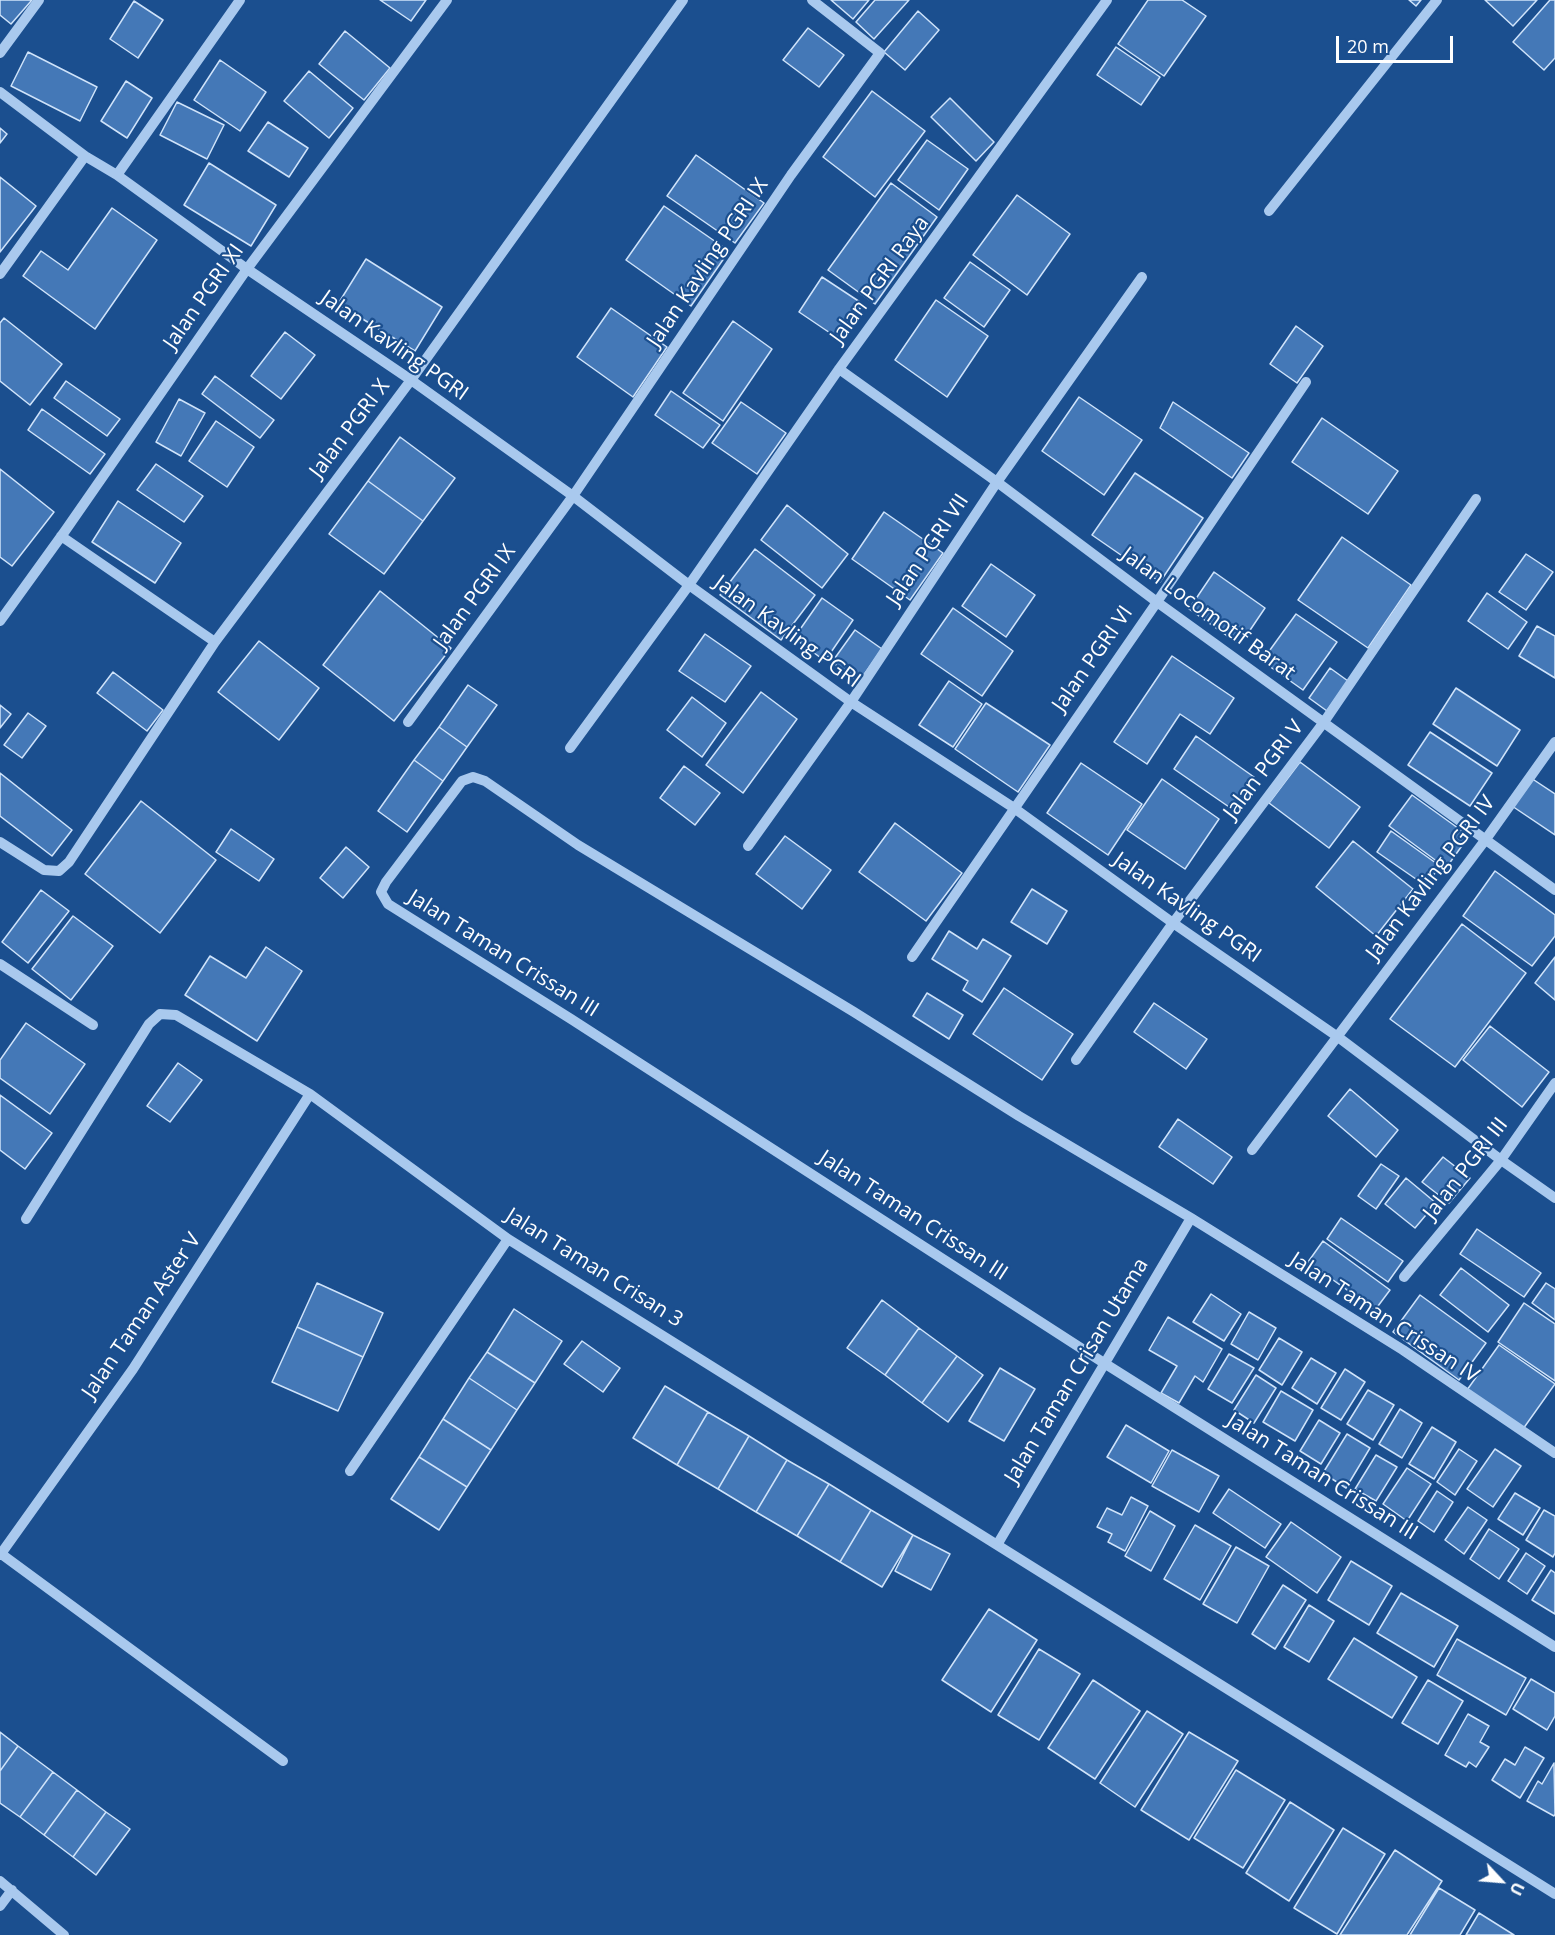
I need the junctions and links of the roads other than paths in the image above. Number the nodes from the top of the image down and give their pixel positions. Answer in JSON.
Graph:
{"nodes":[{"id":1,"x":39,"y":0,"type":"edge"},
{"id":2,"x":240,"y":0,"type":"edge"},
{"id":3,"x":447,"y":0,"type":"edge"},
{"id":4,"x":683,"y":0,"type":"edge"},
{"id":5,"x":812,"y":0,"type":"edge"},
{"id":6,"x":1107,"y":0,"type":"edge"},
{"id":7,"x":1437,"y":0,"type":"edge"},
{"id":8,"x":0,"y":53,"type":"edge"},
{"id":9,"x":0,"y":92,"type":"edge"},
{"id":10,"x":85,"y":156,"type":"junction"},
{"id":11,"x":117,"y":175,"type":"junction"},
{"id":12,"x":1269,"y":211,"type":"dead end"},
{"id":13,"x":247,"y":269,"type":"junction"},
{"id":14,"x":0,"y":274,"type":"edge"},
{"id":15,"x":1142,"y":276,"type":"dead end"},
{"id":16,"x":840,"y":369,"type":"junction"},
{"id":17,"x":411,"y":380,"type":"junction"},
{"id":18,"x":1306,"y":382,"type":"dead end"},
{"id":19,"x":997,"y":482,"type":"junction"},
{"id":20,"x":573,"y":496,"type":"junction"},
{"id":21,"x":1476,"y":499,"type":"dead end"},
{"id":22,"x":61,"y":536,"type":"junction"},
{"id":23,"x":689,"y":585,"type":"junction"},
{"id":24,"x":1157,"y":602,"type":"junction"},
{"id":25,"x":0,"y":621,"type":"edge"},
{"id":26,"x":215,"y":642,"type":"junction"},
{"id":27,"x":851,"y":702,"type":"junction"},
{"id":28,"x":408,"y":722,"type":"dead end"},
{"id":29,"x":1324,"y":722,"type":"junction"},
{"id":30,"x":1555,"y":742,"type":"edge"},
{"id":31,"x":570,"y":748,"type":"dead end"},
{"id":32,"x":473,"y":777,"type":"joint"},
{"id":33,"x":1014,"y":808,"type":"junction"},
{"id":34,"x":1486,"y":839,"type":"junction"},
{"id":35,"x":0,"y":842,"type":"edge"},
{"id":36,"x":748,"y":846,"type":"dead end"},
{"id":37,"x":1555,"y":890,"type":"edge"},
{"id":38,"x":1173,"y":923,"type":"junction"},
{"id":39,"x":912,"y":957,"type":"dead end"},
{"id":40,"x":0,"y":964,"type":"edge"},
{"id":41,"x":93,"y":1025,"type":"dead end"},
{"id":42,"x":1338,"y":1037,"type":"junction"},
{"id":43,"x":1076,"y":1060,"type":"dead end"},
{"id":44,"x":1555,"y":1083,"type":"edge"},
{"id":45,"x":310,"y":1094,"type":"junction"},
{"id":46,"x":1252,"y":1150,"type":"dead end"},
{"id":47,"x":1501,"y":1160,"type":"junction"},
{"id":48,"x":1555,"y":1198,"type":"edge"},
{"id":49,"x":1191,"y":1218,"type":"junction"},
{"id":50,"x":26,"y":1219,"type":"dead end"},
{"id":51,"x":508,"y":1239,"type":"junction"},
{"id":52,"x":1404,"y":1277,"type":"dead end"},
{"id":53,"x":1104,"y":1363,"type":"junction"},
{"id":54,"x":1555,"y":1453,"type":"edge"},
{"id":55,"x":350,"y":1471,"type":"dead end"},
{"id":56,"x":998,"y":1545,"type":"junction"},
{"id":57,"x":0,"y":1554,"type":"edge"},
{"id":58,"x":1555,"y":1647,"type":"edge"},
{"id":59,"x":283,"y":1761,"type":"dead end"},
{"id":60,"x":0,"y":1881,"type":"edge"},
{"id":61,"x":12,"y":1890,"type":"junction"},
{"id":62,"x":1555,"y":1894,"type":"edge"},
{"id":63,"x":0,"y":1906,"type":"edge"},
{"id":64,"x":64,"y":1935,"type":"edge"}],
"edges":[{"from":1,"to":8,"type":"street"},
{"from":2,"to":11,"type":"street"},
{"from":3,"to":13,"type":"street","name":"Jalan PGRI XI"},
{"from":4,"to":17,"type":"street","name":"Jalan PGRI X"},
{"from":5,"to":20,"type":"street","name":"Jalan Kavling PGRI IX"},
{"from":6,"to":16,"type":"street","name":"Jalan PGRI Raya"},
{"from":7,"to":12,"type":"street"},
{"from":9,"to":10,"type":"street","name":"Jalan Kavling PGRI"},
{"from":10,"to":11,"type":"street","name":"Jalan Kavling PGRI"},
{"from":10,"to":14,"type":"street"},
{"from":11,"to":13,"type":"street","name":"Jalan Kavling PGRI"},
{"from":13,"to":17,"type":"street","name":"Jalan Kavling PGRI"},
{"from":13,"to":22,"type":"street","name":"Jalan PGRI XI"},
{"from":15,"to":19,"type":"street","name":"Jalan PGRI VII"},
{"from":16,"to":19,"type":"street","name":"Jalan Locomotif Barat"},
{"from":16,"to":23,"type":"street","name":"Jalan PGRI Raya"},
{"from":17,"to":20,"type":"street","name":"Jalan Kavling PGRI"},
{"from":17,"to":26,"type":"street","name":"Jalan PGRI X"},
{"from":18,"to":24,"type":"street","name":"Jalan PGRI VI"},
{"from":19,"to":24,"type":"street","name":"Jalan Locomotif Barat"},
{"from":19,"to":27,"type":"street","name":"Jalan PGRI VII"},
{"from":20,"to":23,"type":"street","name":"Jalan Kavling PGRI"},
{"from":20,"to":28,"type":"street","name":"Jalan PGRI IX"},
{"from":21,"to":29,"type":"street","name":"Jalan PGRI V"},
{"from":22,"to":25,"type":"street","name":"Jalan PGRI XI"},
{"from":22,"to":26,"type":"street"},
{"from":23,"to":27,"type":"street","name":"Jalan Kavling PGRI"},
{"from":23,"to":31,"type":"street","name":"Jalan PGRI Raya"},
{"from":24,"to":29,"type":"street","name":"Jalan Locomotif Barat"},
{"from":24,"to":33,"type":"street","name":"Jalan PGRI VI"},
{"from":26,"to":35,"type":"street","name":"Jalan PGRI X"},
{"from":27,"to":33,"type":"street","name":"Jalan Kavling PGRI"},
{"from":27,"to":36,"type":"street","name":"Jalan PGRI VII"},
{"from":29,"to":34,"type":"street","name":"Jalan Locomotif Barat"},
{"from":29,"to":38,"type":"street","name":"Jalan PGRI V"},
{"from":30,"to":34,"type":"street","name":"Jalan Kavling PGRI IV"},
{"from":32,"to":49,"type":"street","name":"Jalan Taman Crissan IV"},
{"from":32,"to":53,"type":"street","name":"Jalan Taman Crissan III"},
{"from":33,"to":38,"type":"street","name":"Jalan Kavling PGRI"},
{"from":33,"to":39,"type":"street","name":"Jalan PGRI VI"},
{"from":34,"to":37,"type":"street","name":"Jalan Locomotif Barat"},
{"from":34,"to":42,"type":"street","name":"Jalan Kavling PGRI IV"},
{"from":38,"to":42,"type":"street","name":"Jalan Kavling PGRI"},
{"from":38,"to":43,"type":"street","name":"Jalan PGRI V"},
{"from":40,"to":41,"type":"street"},
{"from":42,"to":46,"type":"street","name":"Jalan Kavling PGRI IV"},
{"from":42,"to":47,"type":"street","name":"Jalan Kavling PGRI"},
{"from":44,"to":47,"type":"street","name":"Jalan PGRI III"},
{"from":45,"to":50,"type":"street","name":"Jalan Taman Crisan 3"},
{"from":45,"to":51,"type":"street","name":"Jalan Taman Crisan 3"},
{"from":45,"to":57,"type":"street","name":"Jalan Taman Aster V"},
{"from":47,"to":48,"type":"street","name":"Jalan Kavling PGRI"},
{"from":47,"to":52,"type":"street","name":"Jalan PGRI III"},
{"from":49,"to":53,"type":"street","name":"Jalan Taman Crisan Utama"},
{"from":49,"to":54,"type":"street","name":"Jalan Taman Crissan IV"},
{"from":51,"to":55,"type":"street"},
{"from":51,"to":56,"type":"street","name":"Jalan Taman Crisan 3"},
{"from":53,"to":56,"type":"street","name":"Jalan Taman Crisan Utama"},
{"from":53,"to":58,"type":"street","name":"Jalan Taman Crissan III"},
{"from":56,"to":62,"type":"street","name":"Jalan Taman Crisan 3"},
{"from":57,"to":59,"type":"street"},
{"from":60,"to":61,"type":"street"},
{"from":61,"to":63,"type":"street"},
{"from":61,"to":64,"type":"street"}]}
